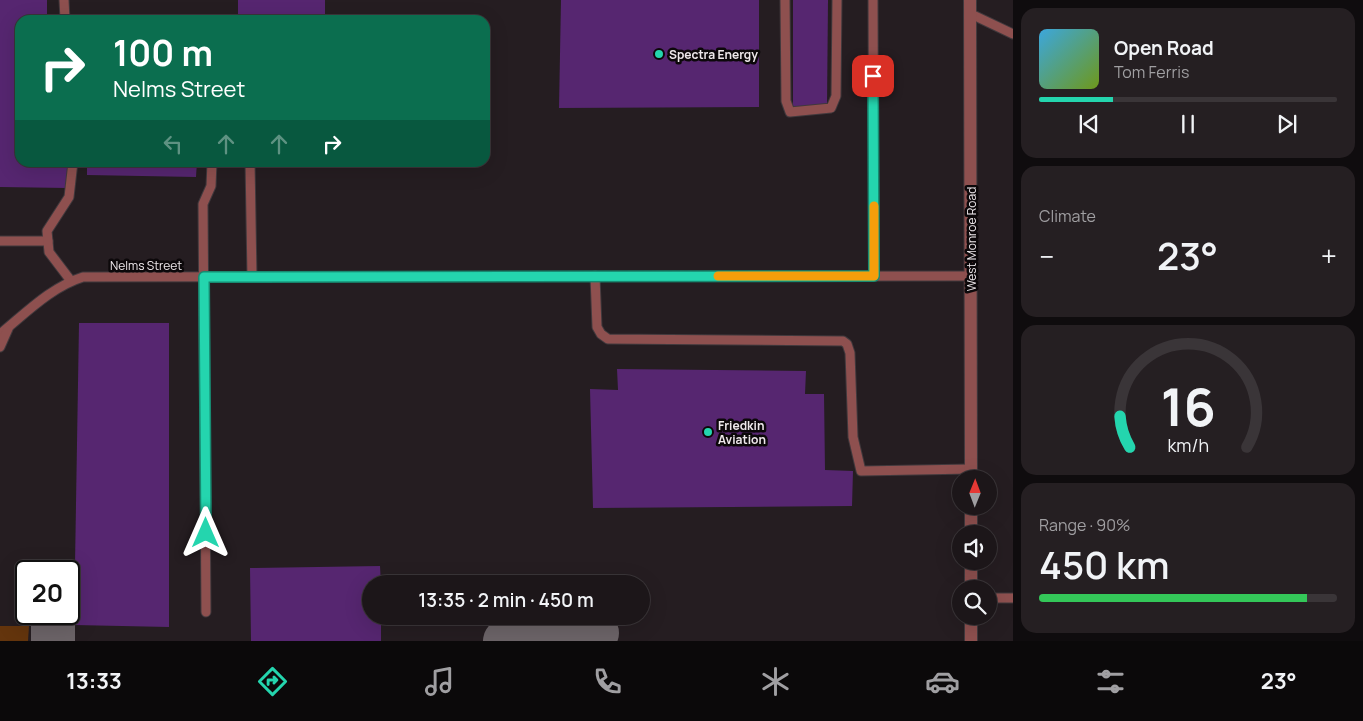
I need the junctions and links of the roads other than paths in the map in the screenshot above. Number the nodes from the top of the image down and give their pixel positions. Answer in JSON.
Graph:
{"nodes":[{"id":1,"x":64,"y":0,"type":"edge"},
{"id":2,"x":785,"y":0,"type":"edge"},
{"id":3,"x":837,"y":0,"type":"edge"},
{"id":4,"x":873,"y":0,"type":"edge"},
{"id":5,"x":970,"y":0,"type":"edge"},
{"id":6,"x":970,"y":14,"type":"junction"},
{"id":7,"x":65,"y":15,"type":"edge"},
{"id":8,"x":1013,"y":34,"type":"edge"},
{"id":9,"x":72,"y":167,"type":"edge"},
{"id":10,"x":212,"y":167,"type":"edge"},
{"id":11,"x":250,"y":167,"type":"edge"},
{"id":12,"x":0,"y":241,"type":"edge"},
{"id":13,"x":48,"y":241,"type":"junction"},
{"id":14,"x":595,"y":276,"type":"junction"},
{"id":15,"x":874,"y":276,"type":"junction"},
{"id":16,"x":971,"y":276,"type":"junction"},
{"id":17,"x":204,"y":277,"type":"junction"},
{"id":18,"x":252,"y":277,"type":"junction"},
{"id":19,"x":71,"y":281,"type":"junction"},
{"id":20,"x":8,"y":327,"type":"junction"},
{"id":21,"x":0,"y":334,"type":"edge"},
{"id":22,"x":0,"y":347,"type":"edge"},
{"id":23,"x":971,"y":470,"type":"edge"},
{"id":24,"x":952,"y":473,"type":"edge"},
{"id":25,"x":997,"y":598,"type":"edge"},
{"id":26,"x":1013,"y":598,"type":"edge"},
{"id":27,"x":206,"y":612,"type":"dead end"},
{"id":28,"x":971,"y":625,"type":"edge"},
{"id":29,"x":971,"y":641,"type":"edge"}],
"edges":[{"from":1,"to":7,"type":"lane"},
{"from":2,"to":3,"type":"lane"},
{"from":4,"to":15,"type":"lane"},
{"from":5,"to":6,"type":"street","name":"West Monroe Road"},
{"from":6,"to":8,"type":"lane"},
{"from":6,"to":16,"type":"street","name":"West Monroe Road"},
{"from":9,"to":13,"type":"lane"},
{"from":10,"to":17,"type":"lane"},
{"from":11,"to":18,"type":"lane"},
{"from":12,"to":13,"type":"lane"},
{"from":13,"to":19,"type":"lane"},
{"from":14,"to":15,"type":"lane","name":"Nelms Street"},
{"from":14,"to":18,"type":"lane","name":"Nelms Street"},
{"from":14,"to":24,"type":"lane"},
{"from":15,"to":16,"type":"lane","name":"Nelms Street"},
{"from":16,"to":23,"type":"street","name":"West Monroe Road"},
{"from":17,"to":18,"type":"lane","name":"Nelms Street"},
{"from":17,"to":19,"type":"lane","name":"Nelms Street"},
{"from":17,"to":27,"type":"lane"},
{"from":19,"to":20,"type":"lane","name":"Nelms Street"},
{"from":20,"to":21,"type":"lane","name":"Nelms Street"},
{"from":20,"to":22,"type":"lane"},
{"from":25,"to":26,"type":"lane"},
{"from":28,"to":29,"type":"street"}]}
